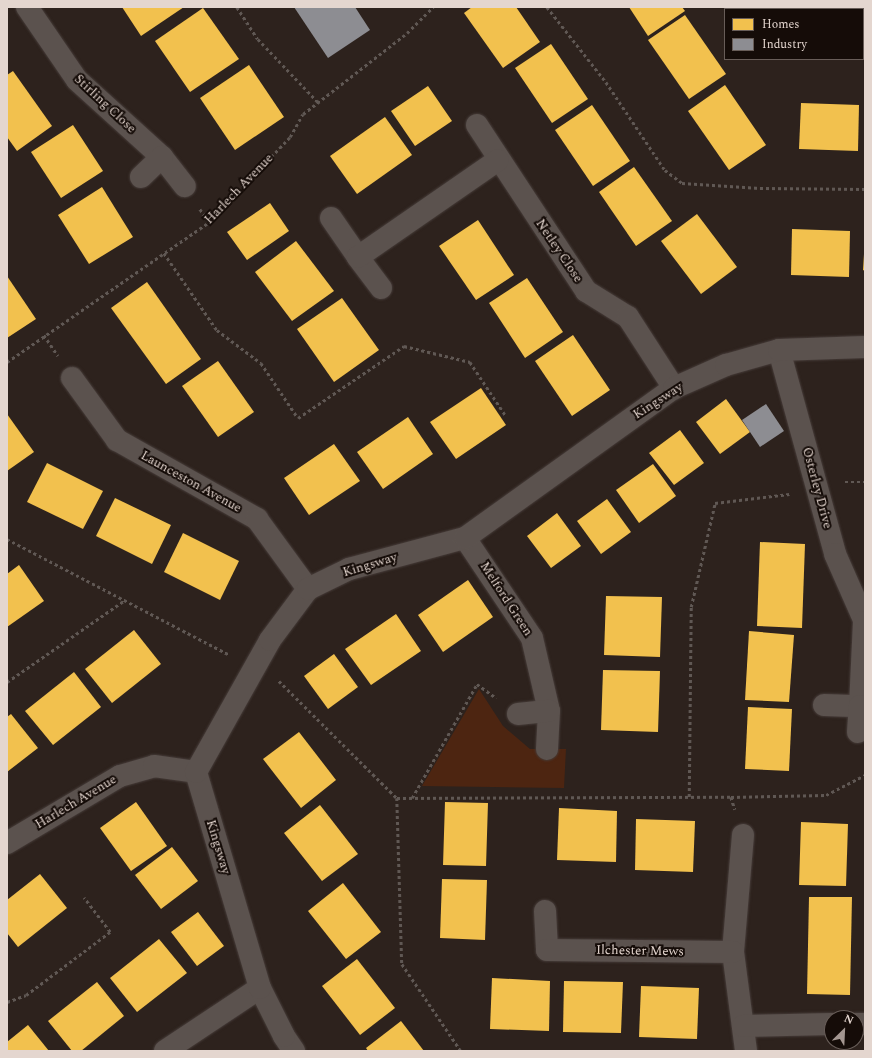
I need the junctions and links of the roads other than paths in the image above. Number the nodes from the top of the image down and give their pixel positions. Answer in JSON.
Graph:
{"nodes":[{"id":1,"x":27,"y":7,"type":"edge"},
{"id":2,"x":477,"y":125,"type":"dead end"},
{"id":3,"x":162,"y":157,"type":"junction"},
{"id":4,"x":498,"y":160,"type":"junction"},
{"id":5,"x":141,"y":177,"type":"dead end"},
{"id":6,"x":185,"y":186,"type":"dead end"},
{"id":7,"x":331,"y":218,"type":"dead end"},
{"id":8,"x":358,"y":257,"type":"junction"},
{"id":9,"x":381,"y":288,"type":"dead end"},
{"id":10,"x":865,"y":347,"type":"edge"},
{"id":11,"x":779,"y":350,"type":"junction"},
{"id":12,"x":72,"y":378,"type":"dead end"},
{"id":13,"x":674,"y":388,"type":"junction"},
{"id":14,"x":465,"y":538,"type":"junction"},
{"id":15,"x":308,"y":589,"type":"junction"},
{"id":16,"x":864,"y":622,"type":"edge"},
{"id":17,"x":824,"y":705,"type":"dead end"},
{"id":18,"x":860,"y":706,"type":"junction"},
{"id":19,"x":549,"y":710,"type":"junction"},
{"id":20,"x":518,"y":714,"type":"road end"},
{"id":21,"x":858,"y":732,"type":"dead end"},
{"id":22,"x":547,"y":749,"type":"dead end"},
{"id":23,"x":196,"y":772,"type":"junction"},
{"id":24,"x":743,"y":835,"type":"road end"},
{"id":25,"x":7,"y":843,"type":"edge"},
{"id":26,"x":545,"y":911,"type":"dead end"},
{"id":27,"x":733,"y":952,"type":"junction"},
{"id":28,"x":260,"y":988,"type":"junction"},
{"id":29,"x":824,"y":1024,"type":"edge"},
{"id":30,"x":744,"y":1026,"type":"junction"},
{"id":31,"x":165,"y":1051,"type":"edge"},
{"id":32,"x":294,"y":1051,"type":"edge"},
{"id":33,"x":746,"y":1051,"type":"edge"}],
"edges":[{"from":1,"to":3,"type":"street","name":"Stirling Close"},
{"from":2,"to":4,"type":"street","name":"Netley Close"},
{"from":3,"to":5,"type":"street"},
{"from":3,"to":6,"type":"street","name":"Stirling Close"},
{"from":4,"to":8,"type":"street"},
{"from":4,"to":13,"type":"street","name":"Netley Close"},
{"from":7,"to":8,"type":"street"},
{"from":8,"to":9,"type":"street"},
{"from":10,"to":11,"type":"street","name":"Kingsway"},
{"from":11,"to":13,"type":"street","name":"Kingsway"},
{"from":11,"to":16,"type":"street","name":"Osterley Drive"},
{"from":12,"to":15,"type":"street","name":"Launceston Avenue"},
{"from":13,"to":14,"type":"street","name":"Kingsway"},
{"from":14,"to":15,"type":"street","name":"Kingsway"},
{"from":14,"to":19,"type":"street","name":"Melford Green"},
{"from":15,"to":23,"type":"street","name":"Kingsway"},
{"from":16,"to":18,"type":"street","name":"Osterley Drive"},
{"from":17,"to":18,"type":"street"},
{"from":18,"to":21,"type":"street","name":"Osterley Drive"},
{"from":19,"to":20,"type":"street"},
{"from":19,"to":22,"type":"street","name":"Melford Green"},
{"from":23,"to":25,"type":"street","name":"Harlech Avenue"},
{"from":23,"to":28,"type":"street","name":"Kingsway"},
{"from":24,"to":27,"type":"street"},
{"from":26,"to":27,"type":"street","name":"Ilchester Mews"},
{"from":27,"to":30,"type":"street"},
{"from":28,"to":31,"type":"street"},
{"from":28,"to":32,"type":"street","name":"Kingsway"},
{"from":29,"to":30,"type":"street"},
{"from":30,"to":33,"type":"street"}]}
